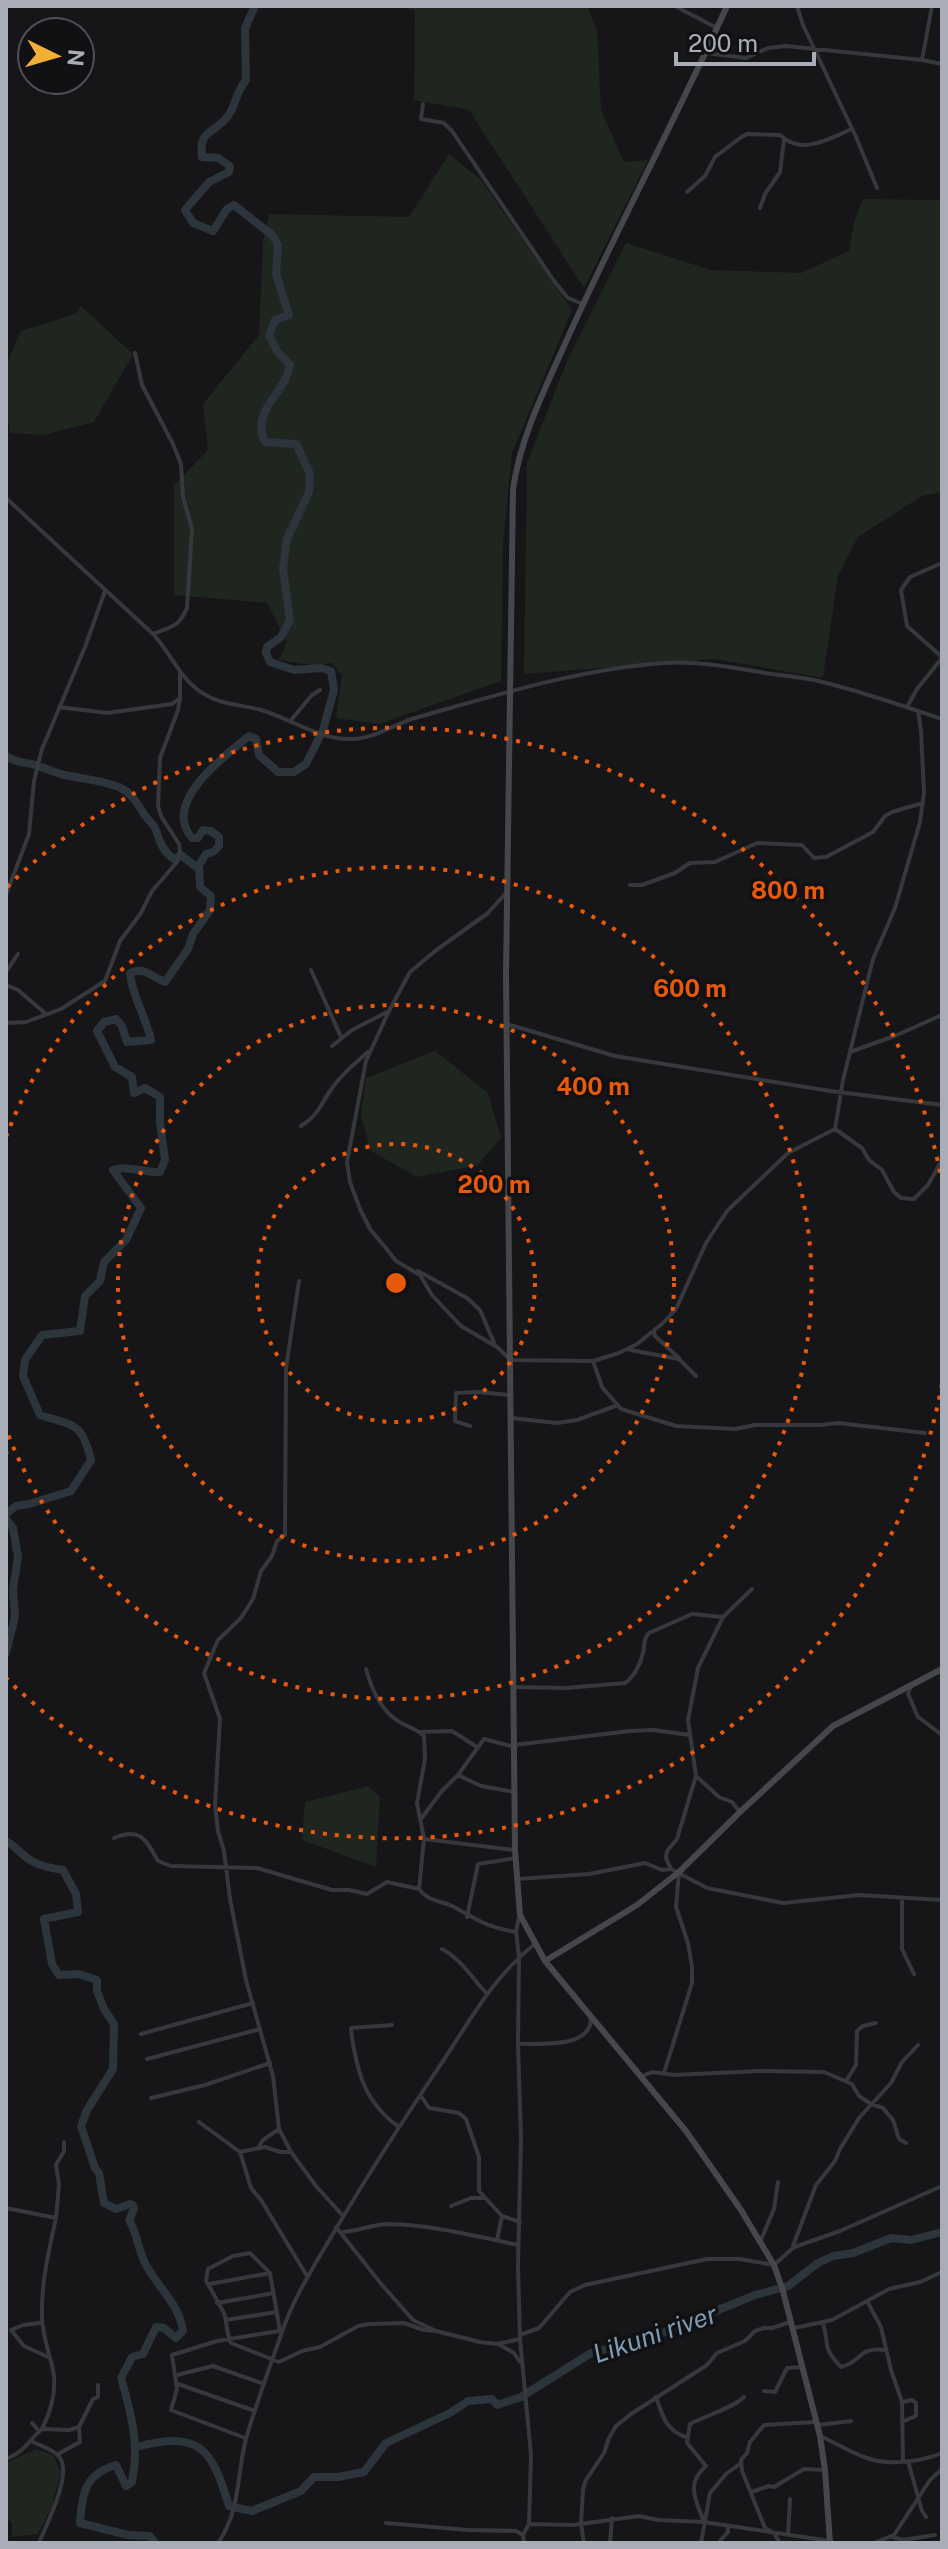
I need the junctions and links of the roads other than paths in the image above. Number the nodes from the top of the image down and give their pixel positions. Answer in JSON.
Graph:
{"nodes":[{"id":1,"x":675,"y":6,"type":"edge"},
{"id":2,"x":727,"y":6,"type":"edge"},
{"id":3,"x":797,"y":6,"type":"edge"},
{"id":4,"x":932,"y":6,"type":"edge"},
{"id":5,"x":717,"y":28,"type":"junction"},
{"id":6,"x":814,"y":48,"type":"junction"},
{"id":7,"x":706,"y":53,"type":"junction"},
{"id":8,"x":922,"y":60,"type":"junction"},
{"id":9,"x":942,"y":64,"type":"edge"},
{"id":10,"x":423,"y":104,"type":"dead end"},
{"id":11,"x":852,"y":129,"type":"junction"},
{"id":12,"x":784,"y":137,"type":"junction"},
{"id":13,"x":877,"y":188,"type":"dead end"},
{"id":14,"x":687,"y":192,"type":"dead end"},
{"id":15,"x":760,"y":208,"type":"dead end"},
{"id":16,"x":583,"y":304,"type":"junction"},
{"id":17,"x":135,"y":353,"type":"dead end"},
{"id":18,"x":6,"y":498,"type":"edge"},
{"id":19,"x":942,"y":563,"type":"edge"},
{"id":20,"x":106,"y":590,"type":"junction"},
{"id":21,"x":153,"y":634,"type":"junction"},
{"id":22,"x":942,"y":657,"type":"edge"},
{"id":23,"x":180,"y":674,"type":"junction"},
{"id":24,"x":320,"y":690,"type":"dead end"},
{"id":25,"x":509,"y":691,"type":"junction"},
{"id":26,"x":180,"y":698,"type":"junction"},
{"id":27,"x":59,"y":707,"type":"junction"},
{"id":28,"x":907,"y":707,"type":"junction"},
{"id":29,"x":918,"y":711,"type":"junction"},
{"id":30,"x":942,"y":719,"type":"edge"},
{"id":31,"x":291,"y":720,"type":"junction"},
{"id":32,"x":923,"y":803,"type":"junction"},
{"id":33,"x":630,"y":885,"type":"dead end"},
{"id":34,"x":506,"y":893,"type":"junction"},
{"id":35,"x":6,"y":895,"type":"edge"},
{"id":36,"x":18,"y":954,"type":"dead end"},
{"id":37,"x":311,"y":970,"type":"dead end"},
{"id":38,"x":6,"y":972,"type":"edge"},
{"id":39,"x":6,"y":985,"type":"edge"},
{"id":40,"x":389,"y":1011,"type":"junction"},
{"id":41,"x":46,"y":1014,"type":"junction"},
{"id":42,"x":942,"y":1015,"type":"edge"},
{"id":43,"x":6,"y":1023,"type":"edge"},
{"id":44,"x":507,"y":1024,"type":"junction"},
{"id":45,"x":341,"y":1037,"type":"junction"},
{"id":46,"x":332,"y":1046,"type":"dead end"},
{"id":47,"x":369,"y":1051,"type":"junction"},
{"id":48,"x":850,"y":1052,"type":"junction"},
{"id":49,"x":841,"y":1092,"type":"junction"},
{"id":50,"x":942,"y":1105,"type":"edge"},
{"id":51,"x":301,"y":1126,"type":"dead end"},
{"id":52,"x":835,"y":1129,"type":"junction"},
{"id":53,"x":942,"y":1160,"type":"edge"},
{"id":54,"x":414,"y":1269,"type":"junction"},
{"id":55,"x":299,"y":1281,"type":"dead end"},
{"id":56,"x":654,"y":1331,"type":"junction"},
{"id":57,"x":497,"y":1347,"type":"junction"},
{"id":58,"x":628,"y":1350,"type":"junction"},
{"id":59,"x":679,"y":1359,"type":"junction"},
{"id":60,"x":511,"y":1360,"type":"junction"},
{"id":61,"x":593,"y":1361,"type":"junction"},
{"id":62,"x":696,"y":1376,"type":"dead end"},
{"id":63,"x":511,"y":1395,"type":"junction"},
{"id":64,"x":618,"y":1405,"type":"junction"},
{"id":65,"x":509,"y":1418,"type":"junction"},
{"id":66,"x":470,"y":1426,"type":"dead end"},
{"id":67,"x":925,"y":1433,"type":"dead end"},
{"id":68,"x":752,"y":1589,"type":"dead end"},
{"id":69,"x":723,"y":1617,"type":"junction"},
{"id":70,"x":366,"y":1669,"type":"dead end"},
{"id":71,"x":942,"y":1669,"type":"edge"},
{"id":72,"x":912,"y":1684,"type":"junction"},
{"id":73,"x":513,"y":1687,"type":"junction"},
{"id":74,"x":420,"y":1732,"type":"junction"},
{"id":75,"x":691,"y":1735,"type":"junction"},
{"id":76,"x":942,"y":1735,"type":"edge"},
{"id":77,"x":514,"y":1746,"type":"junction"},
{"id":78,"x":477,"y":1747,"type":"junction"},
{"id":79,"x":458,"y":1775,"type":"junction"},
{"id":80,"x":696,"y":1776,"type":"junction"},
{"id":81,"x":514,"y":1792,"type":"junction"},
{"id":82,"x":740,"y":1812,"type":"junction"},
{"id":83,"x":421,"y":1819,"type":"junction"},
{"id":84,"x":114,"y":1838,"type":"dead end"},
{"id":85,"x":424,"y":1839,"type":"junction"},
{"id":86,"x":515,"y":1850,"type":"junction"},
{"id":87,"x":516,"y":1858,"type":"junction"},
{"id":88,"x":226,"y":1867,"type":"junction"},
{"id":89,"x":675,"y":1871,"type":"junction"},
{"id":90,"x":517,"y":1879,"type":"junction"},
{"id":91,"x":419,"y":1889,"type":"junction"},
{"id":92,"x":902,"y":1898,"type":"junction"},
{"id":93,"x":942,"y":1900,"type":"edge"},
{"id":94,"x":520,"y":1915,"type":"junction"},
{"id":95,"x":467,"y":1917,"type":"junction"},
{"id":96,"x":516,"y":1932,"type":"junction"},
{"id":97,"x":535,"y":1944,"type":"junction"},
{"id":98,"x":442,"y":1949,"type":"dead end"},
{"id":99,"x":519,"y":1956,"type":"junction"},
{"id":100,"x":545,"y":1961,"type":"junction"},
{"id":101,"x":914,"y":1974,"type":"dead end"},
{"id":102,"x":487,"y":1994,"type":"junction"},
{"id":103,"x":253,"y":2003,"type":"junction"},
{"id":104,"x":591,"y":2018,"type":"junction"},
{"id":105,"x":876,"y":2023,"type":"dead end"},
{"id":106,"x":392,"y":2025,"type":"dead end"},
{"id":107,"x":260,"y":2029,"type":"junction"},
{"id":108,"x":141,"y":2034,"type":"dead end"},
{"id":109,"x":518,"y":2044,"type":"junction"},
{"id":110,"x":918,"y":2045,"type":"dead end"},
{"id":111,"x":147,"y":2059,"type":"dead end"},
{"id":112,"x":270,"y":2063,"type":"junction"},
{"id":113,"x":664,"y":2073,"type":"junction"},
{"id":114,"x":640,"y":2077,"type":"junction"},
{"id":115,"x":846,"y":2081,"type":"junction"},
{"id":116,"x":420,"y":2095,"type":"junction"},
{"id":117,"x":151,"y":2098,"type":"dead end"},
{"id":118,"x":871,"y":2104,"type":"junction"},
{"id":119,"x":199,"y":2122,"type":"dead end"},
{"id":120,"x":399,"y":2127,"type":"junction"},
{"id":121,"x":279,"y":2129,"type":"junction"},
{"id":122,"x":64,"y":2142,"type":"dead end"},
{"id":123,"x":906,"y":2143,"type":"dead end"},
{"id":124,"x":258,"y":2148,"type":"junction"},
{"id":125,"x":240,"y":2152,"type":"junction"},
{"id":126,"x":291,"y":2152,"type":"junction"},
{"id":127,"x":778,"y":2182,"type":"dead end"},
{"id":128,"x":942,"y":2186,"type":"edge"},
{"id":129,"x":484,"y":2198,"type":"junction"},
{"id":130,"x":451,"y":2206,"type":"dead end"},
{"id":131,"x":6,"y":2208,"type":"edge"},
{"id":132,"x":343,"y":2216,"type":"junction"},
{"id":133,"x":502,"y":2216,"type":"junction"},
{"id":134,"x":56,"y":2218,"type":"junction"},
{"id":135,"x":520,"y":2222,"type":"junction"},
{"id":136,"x":338,"y":2230,"type":"junction"},
{"id":137,"x":497,"y":2240,"type":"junction"},
{"id":138,"x":760,"y":2242,"type":"junction"},
{"id":139,"x":518,"y":2245,"type":"junction"},
{"id":140,"x":793,"y":2248,"type":"junction"},
{"id":141,"x":774,"y":2265,"type":"junction"},
{"id":142,"x":942,"y":2272,"type":"edge"},
{"id":143,"x":270,"y":2273,"type":"junction"},
{"id":144,"x":307,"y":2276,"type":"junction"},
{"id":145,"x":210,"y":2284,"type":"junction"},
{"id":146,"x":274,"y":2293,"type":"junction"},
{"id":147,"x":867,"y":2301,"type":"junction"},
{"id":148,"x":217,"y":2303,"type":"junction"},
{"id":149,"x":277,"y":2312,"type":"junction"},
{"id":150,"x":42,"y":2320,"type":"junction"},
{"id":151,"x":226,"y":2320,"type":"junction"},
{"id":152,"x":823,"y":2323,"type":"junction"},
{"id":153,"x":791,"y":2326,"type":"junction"},
{"id":154,"x":8,"y":2329,"type":"edge"},
{"id":155,"x":281,"y":2331,"type":"junction"},
{"id":156,"x":436,"y":2331,"type":"junction"},
{"id":157,"x":520,"y":2337,"type":"junction"},
{"id":158,"x":228,"y":2340,"type":"junction"},
{"id":159,"x":497,"y":2344,"type":"junction"},
{"id":160,"x":885,"y":2350,"type":"junction"},
{"id":161,"x":49,"y":2358,"type":"junction"},
{"id":162,"x":273,"y":2359,"type":"junction"},
{"id":163,"x":523,"y":2367,"type":"junction"},
{"id":164,"x":802,"y":2367,"type":"junction"},
{"id":165,"x":177,"y":2375,"type":"junction"},
{"id":166,"x":178,"y":2384,"type":"junction"},
{"id":167,"x":264,"y":2384,"type":"junction"},
{"id":168,"x":98,"y":2385,"type":"dead end"},
{"id":169,"x":764,"y":2391,"type":"dead end"},
{"id":170,"x":656,"y":2397,"type":"junction"},
{"id":171,"x":744,"y":2397,"type":"dead end"},
{"id":172,"x":902,"y":2402,"type":"junction"},
{"id":173,"x":255,"y":2411,"type":"junction"},
{"id":174,"x":851,"y":2421,"type":"dead end"},
{"id":175,"x":904,"y":2421,"type":"junction"},
{"id":176,"x":32,"y":2423,"type":"dead end"},
{"id":177,"x":818,"y":2423,"type":"junction"},
{"id":178,"x":79,"y":2427,"type":"junction"},
{"id":179,"x":40,"y":2430,"type":"junction"},
{"id":180,"x":820,"y":2436,"type":"junction"},
{"id":181,"x":687,"y":2437,"type":"junction"},
{"id":182,"x":246,"y":2439,"type":"junction"},
{"id":183,"x":33,"y":2442,"type":"junction"},
{"id":184,"x":942,"y":2453,"type":"edge"},
{"id":185,"x":58,"y":2454,"type":"junction"},
{"id":186,"x":6,"y":2459,"type":"edge"},
{"id":187,"x":906,"y":2462,"type":"junction"},
{"id":188,"x":741,"y":2463,"type":"junction"},
{"id":189,"x":942,"y":2469,"type":"edge"},
{"id":190,"x":825,"y":2470,"type":"junction"},
{"id":191,"x":750,"y":2492,"type":"junction"},
{"id":192,"x":918,"y":2498,"type":"junction"},
{"id":193,"x":790,"y":2499,"type":"dead end"},
{"id":194,"x":926,"y":2517,"type":"dead end"},
{"id":195,"x":612,"y":2518,"type":"junction"},
{"id":196,"x":704,"y":2522,"type":"junction"},
{"id":197,"x":386,"y":2523,"type":"dead end"},
{"id":198,"x":529,"y":2524,"type":"junction"},
{"id":199,"x":581,"y":2524,"type":"junction"},
{"id":200,"x":728,"y":2526,"type":"junction"},
{"id":201,"x":774,"y":2533,"type":"junction"},
{"id":202,"x":523,"y":2535,"type":"junction"},
{"id":203,"x":788,"y":2535,"type":"junction"},
{"id":204,"x":935,"y":2535,"type":"dead end"},
{"id":205,"x":892,"y":2537,"type":"junction"},
{"id":206,"x":827,"y":2542,"type":"edge"},
{"id":207,"x":39,"y":2543,"type":"edge"},
{"id":208,"x":218,"y":2543,"type":"edge"},
{"id":209,"x":524,"y":2543,"type":"edge"},
{"id":210,"x":584,"y":2543,"type":"edge"},
{"id":211,"x":610,"y":2543,"type":"edge"},
{"id":212,"x":701,"y":2543,"type":"edge"},
{"id":213,"x":718,"y":2543,"type":"edge"},
{"id":214,"x":780,"y":2543,"type":"edge"},
{"id":215,"x":874,"y":2543,"type":"edge"}],
"edges":[{"from":1,"to":5,"type":"street"},
{"from":2,"to":5,"type":"street"},
{"from":3,"to":6,"type":"street"},
{"from":4,"to":8,"type":"street"},
{"from":5,"to":7,"type":"street"},
{"from":6,"to":7,"type":"street"},
{"from":6,"to":8,"type":"street"},
{"from":6,"to":11,"type":"street"},
{"from":7,"to":16,"type":"street"},
{"from":8,"to":9,"type":"street"},
{"from":10,"to":16,"type":"street"},
{"from":11,"to":12,"type":"street"},
{"from":11,"to":13,"type":"street"},
{"from":12,"to":14,"type":"street"},
{"from":12,"to":15,"type":"street"},
{"from":16,"to":25,"type":"street"},
{"from":17,"to":21,"type":"street"},
{"from":18,"to":20,"type":"street"},
{"from":19,"to":22,"type":"street"},
{"from":20,"to":21,"type":"street"},
{"from":20,"to":27,"type":"street"},
{"from":21,"to":23,"type":"street"},
{"from":22,"to":28,"type":"street"},
{"from":23,"to":26,"type":"street"},
{"from":23,"to":31,"type":"street"},
{"from":24,"to":31,"type":"street"},
{"from":25,"to":28,"type":"street"},
{"from":25,"to":31,"type":"street"},
{"from":25,"to":34,"type":"street"},
{"from":26,"to":27,"type":"street"},
{"from":26,"to":41,"type":"street"},
{"from":27,"to":35,"type":"street"},
{"from":28,"to":29,"type":"street"},
{"from":29,"to":30,"type":"street"},
{"from":29,"to":32,"type":"street"},
{"from":32,"to":33,"type":"street"},
{"from":32,"to":48,"type":"street"},
{"from":34,"to":40,"type":"street"},
{"from":34,"to":44,"type":"street"},
{"from":36,"to":38,"type":"street"},
{"from":37,"to":45,"type":"street"},
{"from":39,"to":41,"type":"street"},
{"from":40,"to":45,"type":"street"},
{"from":40,"to":47,"type":"street"},
{"from":41,"to":43,"type":"street"},
{"from":42,"to":48,"type":"street"},
{"from":44,"to":49,"type":"street"},
{"from":44,"to":60,"type":"street"},
{"from":45,"to":46,"type":"street"},
{"from":47,"to":51,"type":"street"},
{"from":47,"to":54,"type":"street"},
{"from":48,"to":49,"type":"street"},
{"from":49,"to":50,"type":"street"},
{"from":49,"to":52,"type":"street"},
{"from":52,"to":53,"type":"street"},
{"from":52,"to":56,"type":"street"},
{"from":54,"to":57,"type":"street"},
{"from":54,"to":57,"type":"street"},
{"from":55,"to":88,"type":"street"},
{"from":56,"to":58,"type":"street"},
{"from":56,"to":59,"type":"street"},
{"from":57,"to":60,"type":"street"},
{"from":58,"to":59,"type":"street"},
{"from":58,"to":61,"type":"street"},
{"from":59,"to":62,"type":"street"},
{"from":60,"to":61,"type":"street"},
{"from":60,"to":63,"type":"street"},
{"from":61,"to":64,"type":"street"},
{"from":63,"to":65,"type":"street"},
{"from":63,"to":66,"type":"street"},
{"from":64,"to":65,"type":"street"},
{"from":64,"to":67,"type":"street"},
{"from":65,"to":73,"type":"street"},
{"from":68,"to":69,"type":"street"},
{"from":69,"to":73,"type":"street"},
{"from":69,"to":75,"type":"street"},
{"from":70,"to":74,"type":"street"},
{"from":71,"to":72,"type":"street"},
{"from":72,"to":76,"type":"street"},
{"from":72,"to":82,"type":"street"},
{"from":73,"to":77,"type":"street"},
{"from":74,"to":78,"type":"street"},
{"from":74,"to":83,"type":"street"},
{"from":75,"to":77,"type":"street"},
{"from":75,"to":80,"type":"street"},
{"from":77,"to":78,"type":"street"},
{"from":77,"to":81,"type":"street"},
{"from":78,"to":79,"type":"street"},
{"from":79,"to":81,"type":"street"},
{"from":79,"to":83,"type":"street"},
{"from":80,"to":82,"type":"street"},
{"from":80,"to":89,"type":"street"},
{"from":81,"to":86,"type":"street"},
{"from":82,"to":89,"type":"street"},
{"from":83,"to":85,"type":"street"},
{"from":84,"to":88,"type":"street"},
{"from":85,"to":86,"type":"street"},
{"from":85,"to":91,"type":"street"},
{"from":86,"to":87,"type":"street"},
{"from":87,"to":90,"type":"street"},
{"from":87,"to":95,"type":"street"},
{"from":88,"to":91,"type":"street"},
{"from":88,"to":103,"type":"street"},
{"from":89,"to":90,"type":"street"},
{"from":89,"to":92,"type":"street"},
{"from":89,"to":100,"type":"street"},
{"from":89,"to":113,"type":"street"},
{"from":90,"to":94,"type":"street"},
{"from":91,"to":95,"type":"street"},
{"from":92,"to":93,"type":"street"},
{"from":92,"to":101,"type":"street"},
{"from":94,"to":96,"type":"street"},
{"from":94,"to":97,"type":"street"},
{"from":95,"to":96,"type":"street"},
{"from":96,"to":99,"type":"street"},
{"from":97,"to":99,"type":"street"},
{"from":97,"to":100,"type":"street"},
{"from":98,"to":102,"type":"street"},
{"from":99,"to":102,"type":"street"},
{"from":99,"to":109,"type":"street"},
{"from":100,"to":104,"type":"street"},
{"from":102,"to":116,"type":"street"},
{"from":103,"to":107,"type":"street"},
{"from":103,"to":108,"type":"street"},
{"from":104,"to":109,"type":"street"},
{"from":104,"to":114,"type":"street"},
{"from":105,"to":115,"type":"street"},
{"from":106,"to":120,"type":"street"},
{"from":107,"to":111,"type":"street"},
{"from":107,"to":112,"type":"street"},
{"from":109,"to":135,"type":"street"},
{"from":110,"to":118,"type":"street"},
{"from":112,"to":117,"type":"street"},
{"from":112,"to":121,"type":"street"},
{"from":113,"to":114,"type":"street"},
{"from":113,"to":115,"type":"street"},
{"from":114,"to":138,"type":"street"},
{"from":115,"to":118,"type":"street"},
{"from":116,"to":120,"type":"street"},
{"from":116,"to":129,"type":"street"},
{"from":118,"to":123,"type":"street"},
{"from":118,"to":140,"type":"street"},
{"from":119,"to":125,"type":"street"},
{"from":120,"to":132,"type":"street"},
{"from":121,"to":124,"type":"street"},
{"from":121,"to":126,"type":"street"},
{"from":122,"to":134,"type":"street"},
{"from":124,"to":125,"type":"street"},
{"from":124,"to":126,"type":"street"},
{"from":125,"to":144,"type":"street"},
{"from":126,"to":132,"type":"street"},
{"from":127,"to":138,"type":"street"},
{"from":128,"to":140,"type":"street"},
{"from":129,"to":130,"type":"street"},
{"from":129,"to":133,"type":"street"},
{"from":131,"to":134,"type":"street"},
{"from":132,"to":136,"type":"street"},
{"from":133,"to":135,"type":"street"},
{"from":133,"to":137,"type":"street"},
{"from":134,"to":150,"type":"street"},
{"from":135,"to":139,"type":"street"},
{"from":136,"to":137,"type":"street"},
{"from":136,"to":144,"type":"street"},
{"from":136,"to":156,"type":"street"},
{"from":137,"to":139,"type":"street"},
{"from":138,"to":141,"type":"street"},
{"from":139,"to":157,"type":"street"},
{"from":140,"to":141,"type":"street"},
{"from":141,"to":153,"type":"street"},
{"from":141,"to":157,"type":"street"},
{"from":142,"to":147,"type":"street"},
{"from":143,"to":145,"type":"street"},
{"from":143,"to":145,"type":"street"},
{"from":143,"to":146,"type":"street"},
{"from":144,"to":155,"type":"street"},
{"from":145,"to":148,"type":"street"},
{"from":146,"to":148,"type":"street"},
{"from":146,"to":149,"type":"street"},
{"from":147,"to":152,"type":"street"},
{"from":147,"to":160,"type":"street"},
{"from":148,"to":151,"type":"street"},
{"from":149,"to":151,"type":"street"},
{"from":149,"to":155,"type":"street"},
{"from":150,"to":154,"type":"street"},
{"from":150,"to":161,"type":"street"},
{"from":151,"to":158,"type":"street"},
{"from":152,"to":153,"type":"street"},
{"from":152,"to":160,"type":"street"},
{"from":153,"to":164,"type":"street"},
{"from":153,"to":170,"type":"street"},
{"from":154,"to":161,"type":"street"},
{"from":155,"to":158,"type":"street"},
{"from":155,"to":162,"type":"street"},
{"from":156,"to":159,"type":"street"},
{"from":156,"to":162,"type":"street"},
{"from":157,"to":159,"type":"street"},
{"from":157,"to":163,"type":"street"},
{"from":158,"to":162,"type":"street"},
{"from":158,"to":165,"type":"street"},
{"from":159,"to":163,"type":"street"},
{"from":160,"to":172,"type":"street"},
{"from":161,"to":179,"type":"street"},
{"from":162,"to":167,"type":"street"},
{"from":163,"to":198,"type":"street"},
{"from":164,"to":169,"type":"street"},
{"from":164,"to":177,"type":"street"},
{"from":165,"to":166,"type":"street"},
{"from":165,"to":167,"type":"street"},
{"from":166,"to":173,"type":"street"},
{"from":166,"to":182,"type":"street"},
{"from":167,"to":173,"type":"street"},
{"from":168,"to":178,"type":"street"},
{"from":170,"to":181,"type":"street"},
{"from":170,"to":199,"type":"street"},
{"from":171,"to":181,"type":"street"},
{"from":172,"to":175,"type":"street"},
{"from":172,"to":175,"type":"street"},
{"from":173,"to":182,"type":"street"},
{"from":174,"to":177,"type":"street"},
{"from":175,"to":187,"type":"street"},
{"from":176,"to":179,"type":"street"},
{"from":177,"to":180,"type":"street"},
{"from":177,"to":188,"type":"street"},
{"from":178,"to":179,"type":"street"},
{"from":178,"to":185,"type":"street"},
{"from":179,"to":183,"type":"street"},
{"from":180,"to":187,"type":"street"},
{"from":180,"to":190,"type":"street"},
{"from":181,"to":196,"type":"street"},
{"from":182,"to":208,"type":"street"},
{"from":183,"to":185,"type":"street"},
{"from":183,"to":186,"type":"street"},
{"from":184,"to":187,"type":"street"},
{"from":185,"to":207,"type":"street"},
{"from":187,"to":192,"type":"street"},
{"from":188,"to":191,"type":"street"},
{"from":188,"to":196,"type":"street"},
{"from":189,"to":192,"type":"street"},
{"from":190,"to":191,"type":"street"},
{"from":190,"to":206,"type":"street"},
{"from":191,"to":201,"type":"street"},
{"from":192,"to":194,"type":"street"},
{"from":192,"to":205,"type":"street"},
{"from":193,"to":203,"type":"street"},
{"from":195,"to":196,"type":"street"},
{"from":195,"to":199,"type":"street"},
{"from":195,"to":211,"type":"street"},
{"from":196,"to":200,"type":"street"},
{"from":196,"to":212,"type":"street"},
{"from":197,"to":202,"type":"street"},
{"from":198,"to":199,"type":"street"},
{"from":198,"to":202,"type":"street"},
{"from":199,"to":210,"type":"street"},
{"from":200,"to":201,"type":"street"},
{"from":200,"to":213,"type":"street"},
{"from":201,"to":203,"type":"street"},
{"from":201,"to":214,"type":"street"},
{"from":202,"to":209,"type":"street"},
{"from":203,"to":206,"type":"street"},
{"from":204,"to":205,"type":"street"},
{"from":205,"to":215,"type":"street"}]}
